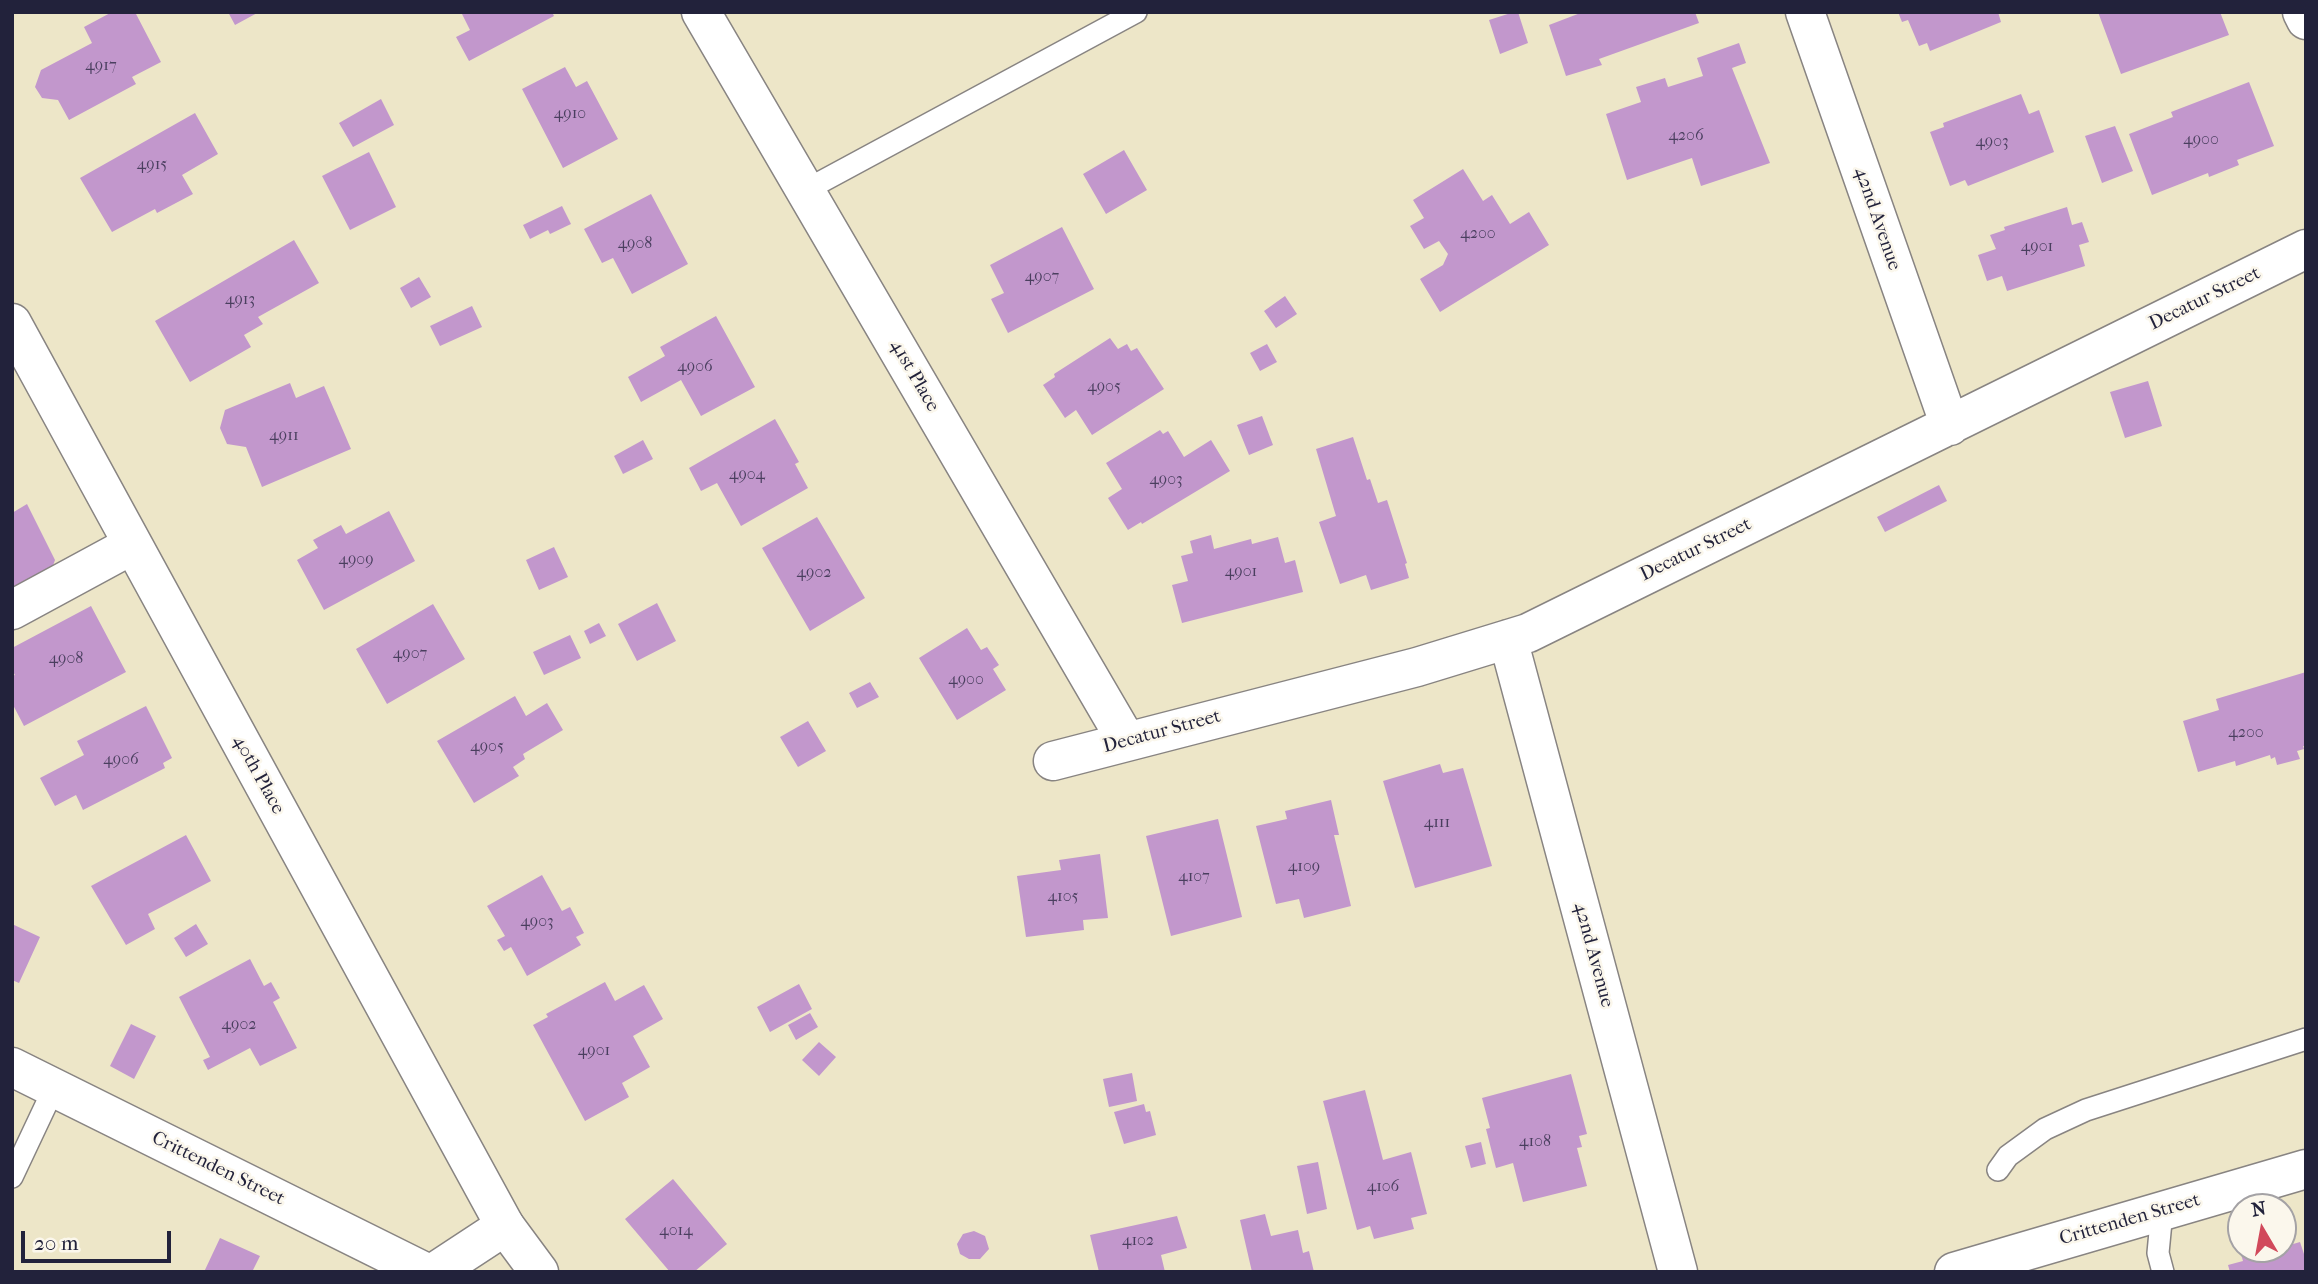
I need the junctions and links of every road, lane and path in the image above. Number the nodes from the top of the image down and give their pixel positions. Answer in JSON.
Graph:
{"nodes":[{"id":1,"x":701,"y":12,"type":"edge"},
{"id":2,"x":1136,"y":12,"type":"edge"},
{"id":3,"x":1805,"y":12,"type":"edge"},
{"id":4,"x":2302,"y":12,"type":"edge"},
{"id":5,"x":2306,"y":20,"type":"edge"},
{"id":6,"x":806,"y":190,"type":"junction"},
{"id":7,"x":2306,"y":249,"type":"edge"},
{"id":8,"x":12,"y":323,"type":"edge"},
{"id":9,"x":1950,"y":426,"type":"junction"},
{"id":10,"x":132,"y":545,"type":"junction"},
{"id":11,"x":12,"y":610,"type":"edge"},
{"id":12,"x":1507,"y":639,"type":"junction"},
{"id":13,"x":1126,"y":740,"type":"junction"},
{"id":14,"x":1053,"y":761,"type":"dead end"},
{"id":15,"x":2306,"y":1039,"type":"edge"},
{"id":16,"x":12,"y":1067,"type":"edge"},
{"id":17,"x":54,"y":1088,"type":"junction"},
{"id":18,"x":2306,"y":1169,"type":"edge"},
{"id":19,"x":1998,"y":1170,"type":"dead end"},
{"id":20,"x":12,"y":1177,"type":"edge"},
{"id":21,"x":2162,"y":1211,"type":"junction"},
{"id":22,"x":505,"y":1226,"type":"junction"},
{"id":23,"x":425,"y":1272,"type":"edge"},
{"id":24,"x":435,"y":1272,"type":"edge"},
{"id":25,"x":539,"y":1272,"type":"edge"},
{"id":26,"x":1678,"y":1272,"type":"edge"},
{"id":27,"x":1954,"y":1272,"type":"edge"},
{"id":28,"x":2163,"y":1272,"type":"edge"}],
"edges":[{"from":1,"to":6,"type":"street","name":"41st Place"},
{"from":2,"to":6,"type":"lane"},
{"from":3,"to":9,"type":"street","name":"42nd Avenue"},
{"from":4,"to":5,"type":"street"},
{"from":6,"to":13,"type":"street","name":"41st Place"},
{"from":7,"to":9,"type":"street","name":"Decatur Street"},
{"from":8,"to":10,"type":"street","name":"40th Place"},
{"from":9,"to":12,"type":"street","name":"Decatur Street"},
{"from":10,"to":11,"type":"street"},
{"from":10,"to":22,"type":"street","name":"40th Place"},
{"from":12,"to":13,"type":"street","name":"Decatur Street"},
{"from":12,"to":26,"type":"street","name":"42nd Avenue"},
{"from":13,"to":14,"type":"street","name":"Decatur Street"},
{"from":15,"to":19,"type":"lane"},
{"from":16,"to":17,"type":"street","name":"Crittenden Street"},
{"from":17,"to":20,"type":"lane"},
{"from":17,"to":23,"type":"street","name":"Crittenden Street"},
{"from":18,"to":21,"type":"street","name":"Crittenden Street"},
{"from":21,"to":27,"type":"street","name":"Crittenden Street"},
{"from":21,"to":28,"type":"lane"},
{"from":22,"to":24,"type":"street"},
{"from":22,"to":25,"type":"street"}]}
